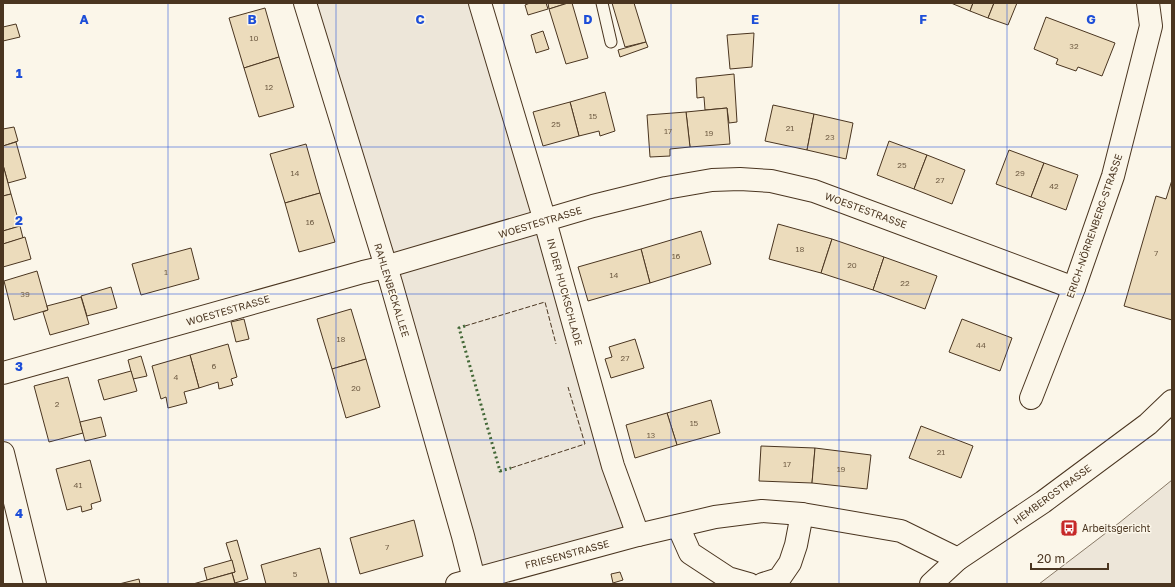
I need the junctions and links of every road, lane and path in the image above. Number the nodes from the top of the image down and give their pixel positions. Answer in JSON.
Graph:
{"nodes":[{"id":1,"x":306,"y":3,"type":"edge"},
{"id":2,"x":480,"y":3,"type":"edge"},
{"id":3,"x":602,"y":3,"type":"edge"},
{"id":4,"x":1148,"y":3,"type":"edge"},
{"id":5,"x":611,"y":42,"type":"dead end"},
{"id":6,"x":545,"y":221,"type":"junction"},
{"id":7,"x":385,"y":267,"type":"junction"},
{"id":8,"x":1074,"y":288,"type":"junction"},
{"id":9,"x":3,"y":373,"type":"edge"},
{"id":10,"x":1031,"y":398,"type":"dead end"},
{"id":11,"x":1172,"y":401,"type":"edge"},
{"id":12,"x":3,"y":453,"type":"edge"},
{"id":13,"x":802,"y":514,"type":"junction"},
{"id":14,"x":678,"y":526,"type":"junction"},
{"id":15,"x":638,"y":535,"type":"junction"},
{"id":16,"x":958,"y":559,"type":"junction"},
{"id":17,"x":469,"y":582,"type":"edge"},
{"id":18,"x":35,"y":584,"type":"edge"},
{"id":19,"x":749,"y":584,"type":"edge"},
{"id":20,"x":763,"y":584,"type":"edge"},
{"id":21,"x":931,"y":584,"type":"edge"}],
"edges":[{"from":1,"to":7,"type":"street","name":"RAHLENBECKALLEE"},
{"from":2,"to":6,"type":"street","name":"IN DER HUCKSCHLADE"},
{"from":3,"to":5,"type":"lane"},
{"from":4,"to":8,"type":"street","name":"ERICH-NÖRRENBERG-STRASSE"},
{"from":6,"to":7,"type":"street","name":"WOESTESTRASSE"},
{"from":6,"to":8,"type":"street","name":"WOESTESTRASSE"},
{"from":6,"to":15,"type":"street","name":"IN DER HUCKSCHLADE"},
{"from":7,"to":9,"type":"street","name":"WOESTESTRASSE"},
{"from":7,"to":17,"type":"street","name":"RAHLENBECKALLEE"},
{"from":8,"to":10,"type":"street","name":"ERICH-NÖRRENBERG-STRASSE"},
{"from":11,"to":16,"type":"street","name":"HEMBERGSTRASSE"},
{"from":12,"to":18,"type":"street"},
{"from":13,"to":14,"type":"street","name":"FRIESENSTRASSE"},
{"from":13,"to":16,"type":"street","name":"FRIESENSTRASSE"},
{"from":13,"to":20,"type":"street"},
{"from":14,"to":15,"type":"street","name":"FRIESENSTRASSE"},
{"from":14,"to":19,"type":"street"},
{"from":15,"to":17,"type":"street","name":"FRIESENSTRASSE"},
{"from":16,"to":21,"type":"street","name":"HEMBERGSTRASSE"}]}
